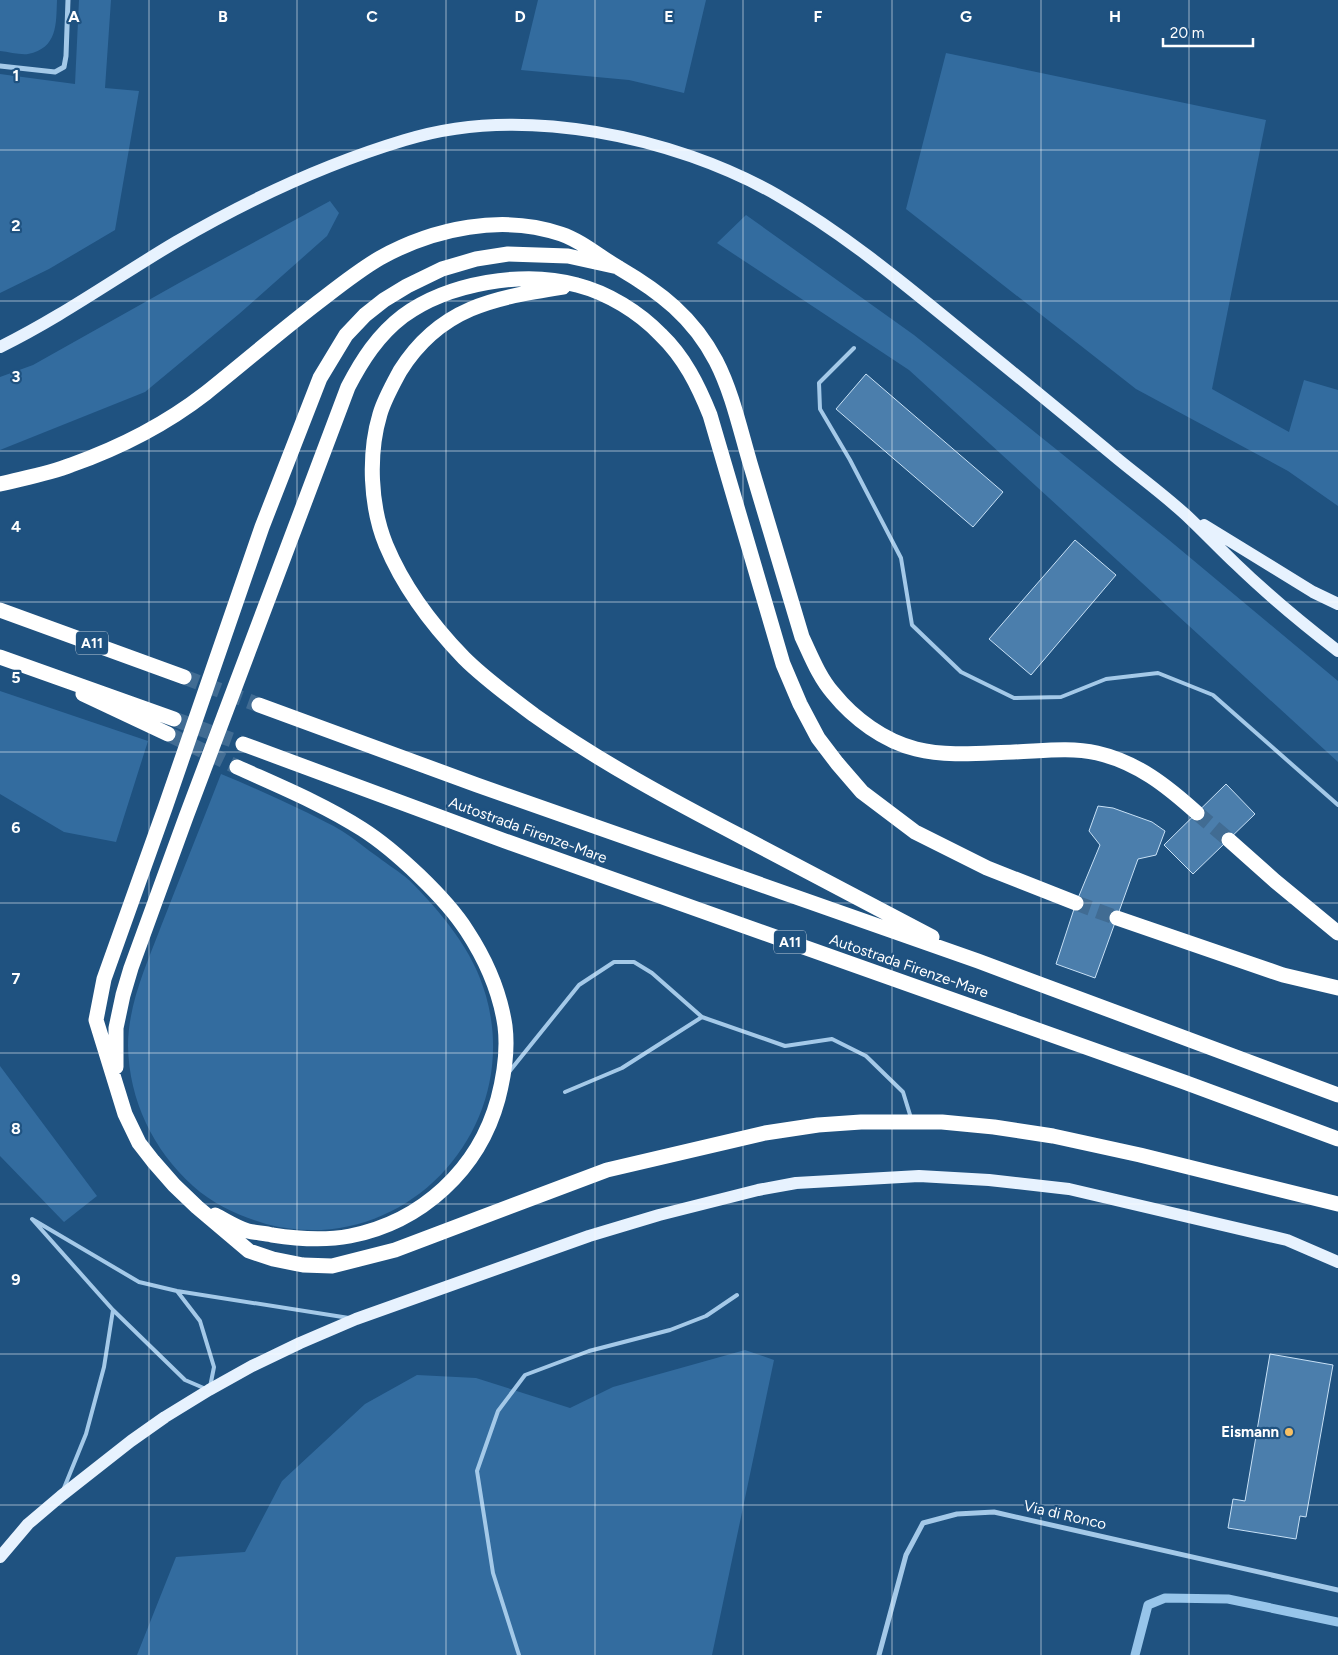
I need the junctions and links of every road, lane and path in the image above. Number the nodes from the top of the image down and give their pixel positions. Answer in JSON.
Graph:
{"nodes":[{"id":1,"x":68,"y":0,"type":"edge"},
{"id":2,"x":0,"y":66,"type":"edge"},
{"id":3,"x":618,"y":267,"type":"junction"},
{"id":4,"x":577,"y":285,"type":"junction"},
{"id":5,"x":0,"y":347,"type":"edge"},
{"id":6,"x":854,"y":348,"type":"dead end"},
{"id":7,"x":0,"y":484,"type":"edge"},
{"id":8,"x":1184,"y":514,"type":"junction"},
{"id":9,"x":1338,"y":604,"type":"edge"},
{"id":10,"x":0,"y":610,"type":"edge"},
{"id":11,"x":1338,"y":651,"type":"edge"},
{"id":12,"x":7,"y":659,"type":"edge"},
{"id":13,"x":184,"y":677,"type":"tunnel mouth"},
{"id":14,"x":259,"y":705,"type":"tunnel mouth"},
{"id":15,"x":174,"y":719,"type":"tunnel mouth"},
{"id":16,"x":168,"y":734,"type":"tunnel mouth"},
{"id":17,"x":243,"y":744,"type":"tunnel mouth"},
{"id":18,"x":237,"y":767,"type":"tunnel mouth"},
{"id":19,"x":1338,"y":806,"type":"edge"},
{"id":20,"x":1197,"y":813,"type":"tunnel mouth"},
{"id":21,"x":1228,"y":840,"type":"tunnel mouth"},
{"id":22,"x":1076,"y":903,"type":"tunnel mouth"},
{"id":23,"x":1117,"y":918,"type":"tunnel mouth"},
{"id":24,"x":1338,"y":933,"type":"edge"},
{"id":25,"x":978,"y":962,"type":"junction"},
{"id":26,"x":1338,"y":988,"type":"edge"},
{"id":27,"x":702,"y":1017,"type":"junction"},
{"id":28,"x":502,"y":1079,"type":"junction"},
{"id":29,"x":118,"y":1091,"type":"junction"},
{"id":30,"x":564,"y":1092,"type":"dead end"},
{"id":31,"x":1338,"y":1095,"type":"edge"},
{"id":32,"x":913,"y":1122,"type":"junction"},
{"id":33,"x":1338,"y":1139,"type":"edge"},
{"id":34,"x":1338,"y":1204,"type":"edge"},
{"id":35,"x":198,"y":1208,"type":"junction"},
{"id":36,"x":1338,"y":1262,"type":"edge"},
{"id":37,"x":177,"y":1291,"type":"junction"},
{"id":38,"x":737,"y":1295,"type":"dead end"},
{"id":39,"x":114,"y":1310,"type":"junction"},
{"id":40,"x":356,"y":1319,"type":"junction"},
{"id":41,"x":209,"y":1390,"type":"junction"},
{"id":42,"x":61,"y":1496,"type":"junction"},
{"id":43,"x":0,"y":1557,"type":"edge"},
{"id":44,"x":1338,"y":1590,"type":"edge"},
{"id":45,"x":519,"y":1655,"type":"edge"},
{"id":46,"x":879,"y":1655,"type":"edge"}],
"edges":[{"from":1,"to":2,"type":"street"},
{"from":3,"to":7,"type":"highway"},
{"from":3,"to":20,"type":"highway"},
{"from":3,"to":29,"type":"highway"},
{"from":4,"to":22,"type":"highway"},
{"from":4,"to":25,"type":"highway"},
{"from":4,"to":29,"type":"highway"},
{"from":5,"to":8,"type":"main road"},
{"from":6,"to":19,"type":"lane"},
{"from":8,"to":9,"type":"main road"},
{"from":8,"to":11,"type":"main road"},
{"from":10,"to":13,"type":"highway","number":"A11"},
{"from":12,"to":15,"type":"highway"},
{"from":12,"to":16,"type":"highway"},
{"from":14,"to":25,"type":"highway","name":"Autostrada Firenze-Mare"},
{"from":17,"to":33,"type":"highway","name":"Autostrada Firenze-Mare","number":"A11"},
{"from":18,"to":28,"type":"highway"},
{"from":21,"to":24,"type":"highway"},
{"from":23,"to":26,"type":"highway"},
{"from":25,"to":31,"type":"highway","name":"Autostrada Firenze-Mare"},
{"from":27,"to":28,"type":"lane"},
{"from":27,"to":30,"type":"lane"},
{"from":27,"to":32,"type":"lane"},
{"from":28,"to":35,"type":"highway"},
{"from":29,"to":35,"type":"highway"},
{"from":32,"to":34,"type":"highway"},
{"from":32,"to":35,"type":"highway"},
{"from":36,"to":40,"type":"main road"},
{"from":37,"to":39,"type":"lane"},
{"from":37,"to":40,"type":"lane"},
{"from":37,"to":41,"type":"lane"},
{"from":38,"to":45,"type":"lane"},
{"from":39,"to":41,"type":"lane"},
{"from":39,"to":42,"type":"lane"},
{"from":40,"to":41,"type":"main road"},
{"from":41,"to":42,"type":"main road"},
{"from":42,"to":43,"type":"main road"},
{"from":44,"to":46,"type":"street","name":"Via di Ronco"}]}
